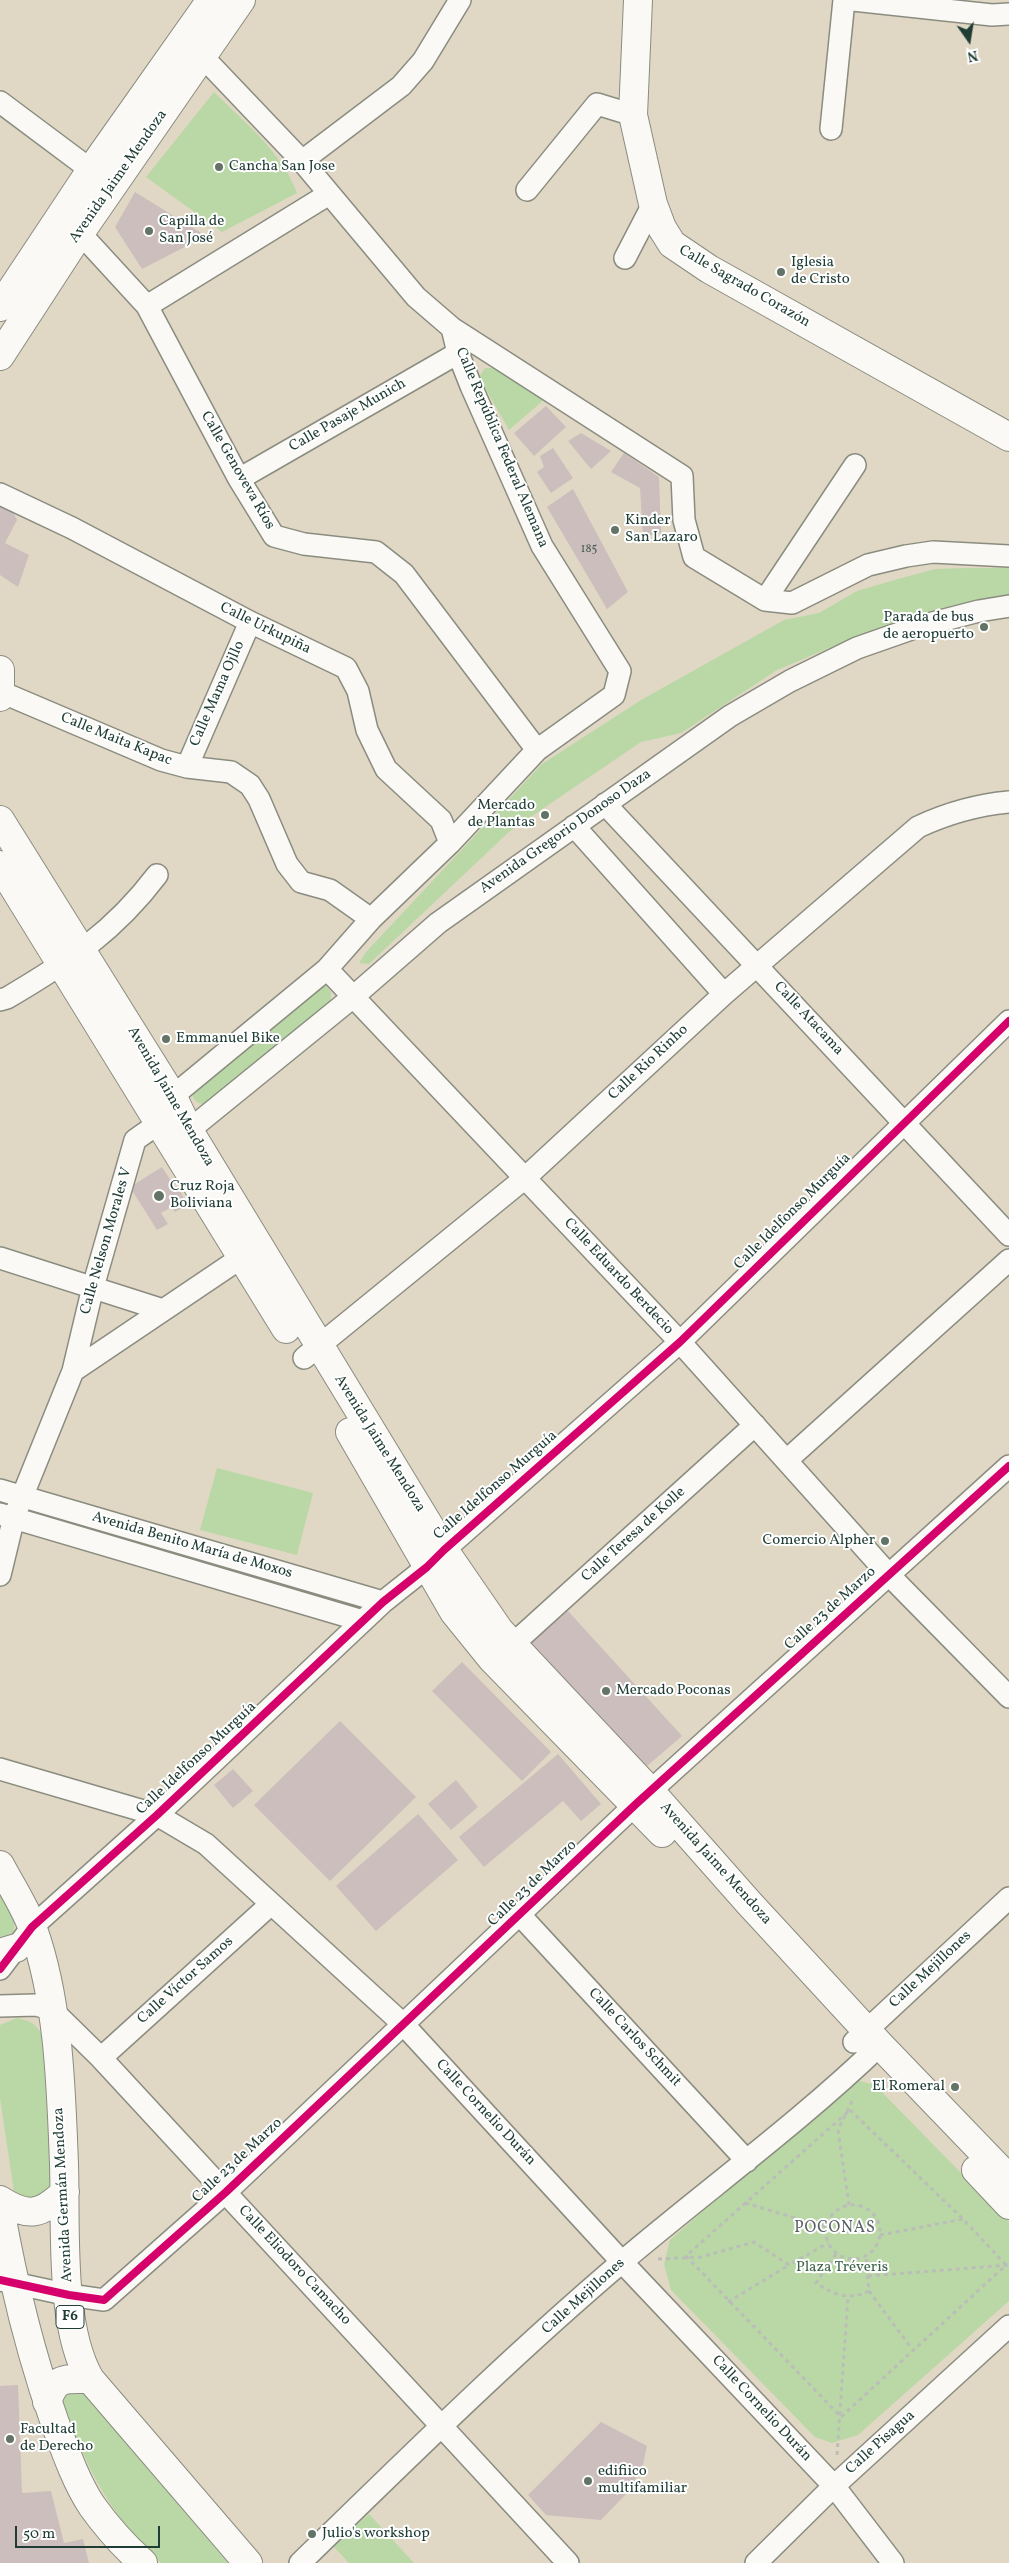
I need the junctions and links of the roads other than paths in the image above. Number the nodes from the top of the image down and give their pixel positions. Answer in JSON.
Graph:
{"nodes":[{"id":1,"x":211,"y":0,"type":"edge"},
{"id":2,"x":241,"y":0,"type":"edge"},
{"id":3,"x":460,"y":0,"type":"edge"},
{"id":4,"x":638,"y":0,"type":"edge"},
{"id":5,"x":844,"y":0,"type":"edge"},
{"id":6,"x":853,"y":0,"type":"edge"},
{"id":7,"x":875,"y":1,"type":"edge"},
{"id":8,"x":1009,"y":14,"type":"edge"},
{"id":9,"x":192,"y":49,"type":"junction"},
{"id":10,"x":0,"y":102,"type":"edge"},
{"id":11,"x":633,"y":115,"type":"junction"},
{"id":12,"x":831,"y":128,"type":"dead end"},
{"id":13,"x":302,"y":162,"type":"junction"},
{"id":14,"x":91,"y":170,"type":"junction"},
{"id":15,"x":527,"y":190,"type":"dead end"},
{"id":16,"x":328,"y":194,"type":"junction"},
{"id":17,"x":653,"y":204,"type":"junction"},
{"id":18,"x":59,"y":216,"type":"junction"},
{"id":19,"x":80,"y":233,"type":"junction"},
{"id":20,"x":625,"y":258,"type":"dead end"},
{"id":21,"x":147,"y":306,"type":"junction"},
{"id":22,"x":0,"y":307,"type":"edge"},
{"id":23,"x":452,"y":328,"type":"junction"},
{"id":24,"x":3,"y":343,"type":"edge"},
{"id":25,"x":458,"y":353,"type":"junction"},
{"id":26,"x":1009,"y":437,"type":"edge"},
{"id":27,"x":855,"y":465,"type":"dead end"},
{"id":28,"x":239,"y":479,"type":"junction"},
{"id":29,"x":0,"y":494,"type":"edge"},
{"id":30,"x":1009,"y":556,"type":"edge"},
{"id":31,"x":765,"y":600,"type":"junction"},
{"id":32,"x":1009,"y":606,"type":"edge"},
{"id":33,"x":250,"y":622,"type":"junction"},
{"id":34,"x":0,"y":687,"type":"edge"},
{"id":35,"x":537,"y":750,"type":"junction"},
{"id":36,"x":187,"y":767,"type":"junction"},
{"id":37,"x":1009,"y":802,"type":"edge"},
{"id":38,"x":605,"y":804,"type":"junction"},
{"id":39,"x":0,"y":820,"type":"edge"},
{"id":40,"x":574,"y":826,"type":"junction"},
{"id":41,"x":450,"y":843,"type":"junction"},
{"id":42,"x":0,"y":865,"type":"edge"},
{"id":43,"x":157,"y":875,"type":"dead end"},
{"id":44,"x":371,"y":919,"type":"junction"},
{"id":45,"x":73,"y":958,"type":"junction"},
{"id":46,"x":757,"y":965,"type":"junction"},
{"id":47,"x":327,"y":969,"type":"junction"},
{"id":48,"x":724,"y":994,"type":"junction"},
{"id":49,"x":353,"y":997,"type":"junction"},
{"id":50,"x":0,"y":1000,"type":"edge"},
{"id":51,"x":1009,"y":1021,"type":"edge"},
{"id":52,"x":169,"y":1121,"type":"junction"},
{"id":53,"x":905,"y":1121,"type":"junction"},
{"id":54,"x":525,"y":1178,"type":"junction"},
{"id":55,"x":1009,"y":1235,"type":"edge"},
{"id":56,"x":250,"y":1252,"type":"junction"},
{"id":57,"x":0,"y":1258,"type":"edge"},
{"id":58,"x":1009,"y":1260,"type":"edge"},
{"id":59,"x":93,"y":1287,"type":"junction"},
{"id":60,"x":163,"y":1310,"type":"junction"},
{"id":61,"x":680,"y":1342,"type":"junction"},
{"id":62,"x":311,"y":1352,"type":"junction"},
{"id":63,"x":73,"y":1371,"type":"junction"},
{"id":64,"x":755,"y":1425,"type":"junction"},
{"id":65,"x":787,"y":1460,"type":"junction"},
{"id":66,"x":1009,"y":1466,"type":"edge"},
{"id":67,"x":0,"y":1490,"type":"edge"},
{"id":68,"x":23,"y":1496,"type":"junction"},
{"id":69,"x":7,"y":1516,"type":"edge"},
{"id":70,"x":435,"y":1559,"type":"junction"},
{"id":71,"x":0,"y":1575,"type":"edge"},
{"id":72,"x":889,"y":1575,"type":"junction"},
{"id":73,"x":383,"y":1602,"type":"junction"},
{"id":74,"x":363,"y":1621,"type":"junction"},
{"id":75,"x":512,"y":1645,"type":"junction"},
{"id":76,"x":1009,"y":1697,"type":"edge"},
{"id":77,"x":0,"y":1769,"type":"edge"},
{"id":78,"x":643,"y":1798,"type":"junction"},
{"id":79,"x":158,"y":1815,"type":"junction"},
{"id":80,"x":0,"y":1865,"type":"edge"},
{"id":81,"x":1009,"y":1898,"type":"edge"},
{"id":82,"x":271,"y":1904,"type":"junction"},
{"id":83,"x":520,"y":1915,"type":"junction"},
{"id":84,"x":12,"y":1949,"type":"edge"},
{"id":85,"x":0,"y":2006,"type":"edge"},
{"id":86,"x":51,"y":2010,"type":"junction"},
{"id":87,"x":404,"y":2024,"type":"junction"},
{"id":88,"x":867,"y":2043,"type":"junction"},
{"id":89,"x":101,"y":2058,"type":"junction"},
{"id":90,"x":747,"y":2161,"type":"junction"},
{"id":91,"x":1009,"y":2179,"type":"edge"},
{"id":92,"x":64,"y":2192,"type":"junction"},
{"id":93,"x":226,"y":2192,"type":"junction"},
{"id":94,"x":0,"y":2200,"type":"edge"},
{"id":95,"x":1009,"y":2205,"type":"edge"},
{"id":96,"x":0,"y":2210,"type":"edge"},
{"id":97,"x":622,"y":2262,"type":"junction"},
{"id":98,"x":7,"y":2282,"type":"edge"},
{"id":99,"x":68,"y":2295,"type":"junction"},
{"id":100,"x":1009,"y":2326,"type":"edge"},
{"id":101,"x":90,"y":2379,"type":"junction"},
{"id":102,"x":47,"y":2402,"type":"junction"},
{"id":103,"x":442,"y":2426,"type":"junction"},
{"id":104,"x":834,"y":2486,"type":"junction"},
{"id":105,"x":142,"y":2563,"type":"edge"},
{"id":106,"x":248,"y":2563,"type":"edge"},
{"id":107,"x":300,"y":2563,"type":"edge"},
{"id":108,"x":568,"y":2563,"type":"edge"},
{"id":109,"x":756,"y":2563,"type":"edge"},
{"id":110,"x":893,"y":2563,"type":"edge"}],
"edges":[{"from":1,"to":9,"type":"main road","name":"Avenida Jaime Mendoza"},
{"from":2,"to":9,"type":"main road","name":"Avenida Jaime Mendoza"},
{"from":3,"to":13,"type":"street"},
{"from":4,"to":11,"type":"main road","name":"Calle Sagrado Corazón"},
{"from":5,"to":12,"type":"street"},
{"from":6,"to":7,"type":"street"},
{"from":7,"to":8,"type":"street"},
{"from":9,"to":13,"type":"street","name":"Calle República Federal Alemana"},
{"from":9,"to":14,"type":"main road","name":"Avenida Jaime Mendoza"},
{"from":9,"to":19,"type":"main road","name":"Avenida Jaime Mendoza"},
{"from":10,"to":14,"type":"street"},
{"from":11,"to":15,"type":"street"},
{"from":11,"to":17,"type":"main road","name":"Calle Sagrado Corazón"},
{"from":13,"to":16,"type":"street","name":"Calle República Federal Alemana"},
{"from":14,"to":18,"type":"main road","name":"Avenida Jaime Mendoza"},
{"from":16,"to":21,"type":"street"},
{"from":16,"to":23,"type":"street","name":"Calle República Federal Alemana"},
{"from":17,"to":20,"type":"street"},
{"from":17,"to":26,"type":"main road","name":"Calle Sagrado Corazón"},
{"from":18,"to":19,"type":"street","name":"Calle Genoveva Ríos"},
{"from":18,"to":22,"type":"main road","name":"Avenida Jaime Mendoza"},
{"from":19,"to":21,"type":"street","name":"Calle Genoveva Ríos"},
{"from":19,"to":24,"type":"main road","name":"Avenida Jaime Mendoza"},
{"from":21,"to":28,"type":"street","name":"Calle Genoveva Ríos"},
{"from":23,"to":25,"type":"street","name":"Calle República Federal Alemana"},
{"from":23,"to":31,"type":"street"},
{"from":25,"to":28,"type":"street","name":"Calle Pasaje Munich"},
{"from":25,"to":35,"type":"street","name":"Calle República Federal Alemana"},
{"from":27,"to":31,"type":"street"},
{"from":28,"to":35,"type":"street","name":"Calle Genoveva Ríos"},
{"from":29,"to":33,"type":"street","name":"Calle Urkupiña"},
{"from":30,"to":31,"type":"street"},
{"from":32,"to":38,"type":"street","name":"Avenida Gregorio Donoso Daza"},
{"from":33,"to":36,"type":"street","name":"Calle Mama Ojllo"},
{"from":33,"to":41,"type":"street","name":"Calle Urkupiña"},
{"from":34,"to":36,"type":"street","name":"Calle Maita Kapac"},
{"from":35,"to":41,"type":"street"},
{"from":36,"to":44,"type":"street","name":"Calle Maita Kapac"},
{"from":37,"to":46,"type":"street","name":"Calle Rio Rinho"},
{"from":38,"to":40,"type":"street","name":"Avenida Gregorio Donoso Daza"},
{"from":38,"to":46,"type":"street","name":"Calle Atacama"},
{"from":39,"to":45,"type":"main road","name":"Avenida Jaime Mendoza"},
{"from":40,"to":48,"type":"street"},
{"from":40,"to":49,"type":"street","name":"Avenida Gregorio Donoso Daza"},
{"from":41,"to":44,"type":"street"},
{"from":42,"to":45,"type":"main road","name":"Avenida Jaime Mendoza"},
{"from":43,"to":45,"type":"street"},
{"from":44,"to":47,"type":"street"},
{"from":45,"to":50,"type":"street"},
{"from":45,"to":52,"type":"main road","name":"Avenida Jaime Mendoza"},
{"from":46,"to":48,"type":"street","name":"Calle Rio Rinho"},
{"from":46,"to":53,"type":"street","name":"Calle Atacama"},
{"from":47,"to":49,"type":"street","name":"Calle Eduardo Berdecio"},
{"from":47,"to":52,"type":"street"},
{"from":48,"to":54,"type":"street","name":"Calle Rio Rinho"},
{"from":49,"to":52,"type":"street","name":"Avenida Gregorio Donoso Daza"},
{"from":49,"to":54,"type":"street","name":"Calle Eduardo Berdecio"},
{"from":51,"to":53,"type":"street","name":"Calle Idelfonso Murguía"},
{"from":52,"to":56,"type":"main road","name":"Avenida Jaime Mendoza"},
{"from":52,"to":59,"type":"street","name":"Calle Nelson Morales V"},
{"from":53,"to":55,"type":"street","name":"Calle Atacama"},
{"from":53,"to":61,"type":"street","name":"Calle Idelfonso Murguía"},
{"from":54,"to":61,"type":"street","name":"Calle Eduardo Berdecio"},
{"from":54,"to":62,"type":"street","name":"Calle Rio Rinho"},
{"from":56,"to":60,"type":"street"},
{"from":56,"to":62,"type":"main road","name":"Avenida Jaime Mendoza"},
{"from":57,"to":59,"type":"street"},
{"from":58,"to":65,"type":"street"},
{"from":59,"to":60,"type":"street"},
{"from":59,"to":63,"type":"street","name":"Calle Nelson Morales V"},
{"from":60,"to":63,"type":"street"},
{"from":61,"to":64,"type":"street","name":"Calle Eduardo Berdecio"},
{"from":61,"to":70,"type":"street","name":"Calle Idelfonso Murguía"},
{"from":62,"to":70,"type":"main road","name":"Avenida Jaime Mendoza"},
{"from":63,"to":68,"type":"street","name":"Calle Nelson Morales V"},
{"from":64,"to":65,"type":"street","name":"Calle Eduardo Berdecio"},
{"from":64,"to":75,"type":"street","name":"Calle Teresa de Kolle"},
{"from":65,"to":72,"type":"street","name":"Calle Eduardo Berdecio"},
{"from":66,"to":72,"type":"street","name":"Calle 23 de Marzo"},
{"from":67,"to":68,"type":"street","name":"Avenida Benito María de Moxos"},
{"from":68,"to":69,"type":"street","name":"Calle Nelson Morales V"},
{"from":68,"to":73,"type":"street","name":"Avenida Benito María de Moxos"},
{"from":69,"to":71,"type":"street","name":"Calle Nelson Morales V"},
{"from":69,"to":74,"type":"street","name":"Avenida Benito María de Moxos"},
{"from":70,"to":73,"type":"street","name":"Calle Idelfonso Murguía"},
{"from":70,"to":75,"type":"main road","name":"Avenida Jaime Mendoza"},
{"from":70,"to":78,"type":"main road","name":"Avenida Jaime Mendoza"},
{"from":72,"to":76,"type":"street","name":"Calle Eduardo Berdecio"},
{"from":72,"to":78,"type":"street","name":"Calle 23 de Marzo"},
{"from":73,"to":74,"type":"street","name":"Calle Idelfonso Murguía"},
{"from":74,"to":79,"type":"street","name":"Calle Idelfonso Murguía"},
{"from":75,"to":78,"type":"main road","name":"Avenida Jaime Mendoza"},
{"from":77,"to":79,"type":"street","name":"Calle Cornelio Durán"},
{"from":78,"to":83,"type":"street","name":"Calle 23 de Marzo"},
{"from":78,"to":88,"type":"main road","name":"Avenida Jaime Mendoza"},
{"from":79,"to":82,"type":"street","name":"Calle Cornelio Durán"},
{"from":79,"to":84,"type":"street","name":"Calle Idelfonso Murguía"},
{"from":80,"to":84,"type":"main road","name":"Avenida Germán Mendoza","number":"F6"},
{"from":81,"to":88,"type":"street","name":"Calle Mejillones"},
{"from":82,"to":87,"type":"street","name":"Calle Cornelio Durán"},
{"from":82,"to":89,"type":"street","name":"Calle Víctor Samos"},
{"from":83,"to":87,"type":"street","name":"Calle 23 de Marzo"},
{"from":83,"to":90,"type":"street","name":"Calle Carlos Schmit"},
{"from":84,"to":86,"type":"main road","name":"Avenida Germán Mendoza","number":"F6"},
{"from":85,"to":86,"type":"street"},
{"from":86,"to":89,"type":"street","name":"Calle Eliodoro Camacho"},
{"from":86,"to":92,"type":"main road","name":"Avenida Germán Mendoza","number":"F6"},
{"from":87,"to":93,"type":"street","name":"Calle 23 de Marzo"},
{"from":87,"to":97,"type":"street","name":"Calle Cornelio Durán"},
{"from":88,"to":90,"type":"street","name":"Calle Mejillones"},
{"from":88,"to":91,"type":"main road","name":"Avenida Jaime Mendoza"},
{"from":88,"to":95,"type":"main road","name":"Avenida Jaime Mendoza"},
{"from":89,"to":93,"type":"street","name":"Calle Eliodoro Camacho"},
{"from":90,"to":97,"type":"street","name":"Calle Mejillones"},
{"from":92,"to":94,"type":"main road"},
{"from":92,"to":99,"type":"main road","name":"Avenida Germán Mendoza","number":"F6"},
{"from":93,"to":99,"type":"street","name":"Calle 23 de Marzo"},
{"from":93,"to":103,"type":"street","name":"Calle Eliodoro Camacho"},
{"from":96,"to":98,"type":"main road"},
{"from":97,"to":103,"type":"street","name":"Calle Mejillones"},
{"from":97,"to":104,"type":"street","name":"Calle Cornelio Durán"},
{"from":98,"to":99,"type":"street","name":"Calle 23 de Marzo"},
{"from":98,"to":102,"type":"main road"},
{"from":99,"to":101,"type":"main road","name":"Avenida Germán Mendoza","number":"F6"},
{"from":100,"to":104,"type":"street","name":"Calle Pisagua"},
{"from":101,"to":102,"type":"main road"},
{"from":101,"to":106,"type":"main road","name":"Avenida Germán Mendoza","number":"F6"},
{"from":102,"to":105,"type":"main road"},
{"from":103,"to":107,"type":"street","name":"Calle Mejillones"},
{"from":103,"to":108,"type":"street","name":"Calle Eliodoro Camacho"},
{"from":104,"to":109,"type":"street","name":"Calle Pisagua"},
{"from":104,"to":110,"type":"street","name":"Calle Cornelio Durán"}]}
